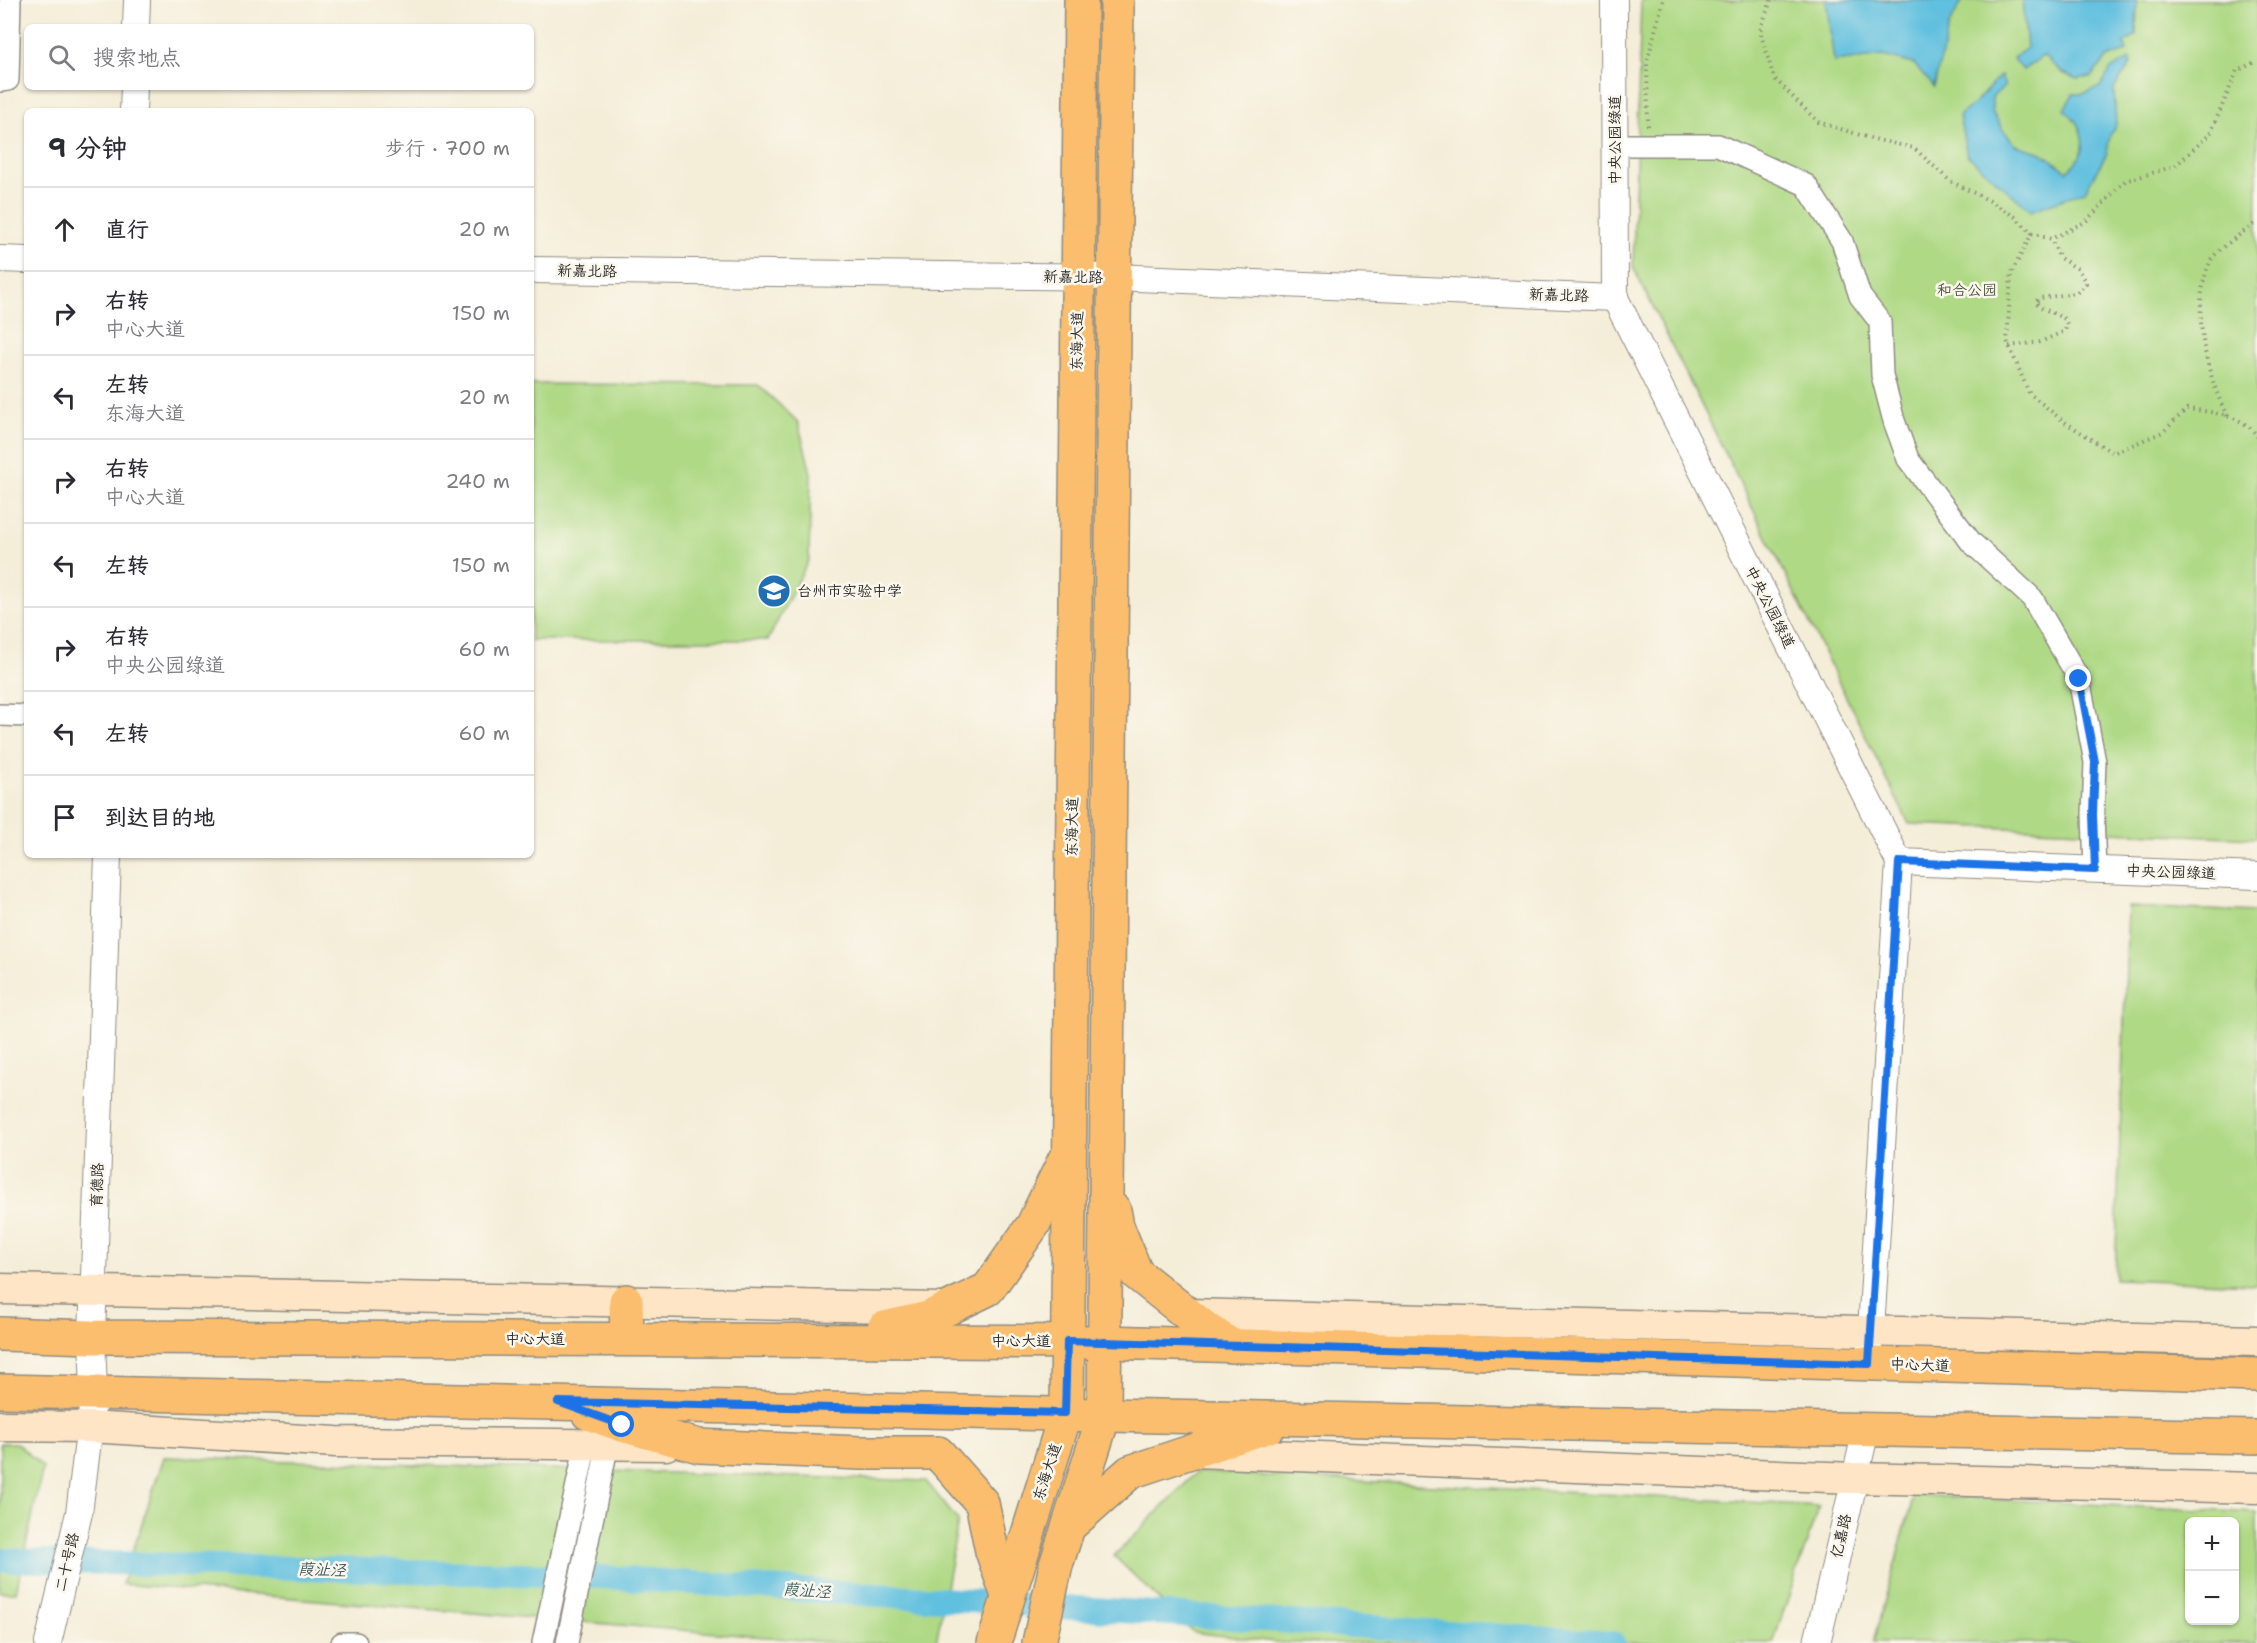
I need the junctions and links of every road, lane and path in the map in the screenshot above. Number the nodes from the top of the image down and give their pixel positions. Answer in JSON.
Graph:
{"nodes":[{"id":1,"x":10,"y":0,"type":"edge"},
{"id":2,"x":137,"y":0,"type":"edge"},
{"id":3,"x":1081,"y":0,"type":"edge"},
{"id":4,"x":1117,"y":0,"type":"edge"},
{"id":5,"x":1614,"y":0,"type":"edge"},
{"id":6,"x":1663,"y":0,"type":"edge"},
{"id":7,"x":1771,"y":0,"type":"edge"},
{"id":8,"x":136,"y":24,"type":"edge"},
{"id":9,"x":2257,"y":61,"type":"edge"},
{"id":10,"x":0,"y":81,"type":"edge"},
{"id":11,"x":134,"y":90,"type":"edge"},
{"id":12,"x":134,"y":108,"type":"edge"},
{"id":13,"x":1614,"y":145,"type":"junction"},
{"id":14,"x":1648,"y":145,"type":"junction"},
{"id":15,"x":2257,"y":222,"type":"edge"},
{"id":16,"x":2032,"y":233,"type":"junction"},
{"id":17,"x":2051,"y":239,"type":"junction"},
{"id":18,"x":0,"y":259,"type":"edge"},
{"id":19,"x":24,"y":260,"type":"edge"},
{"id":20,"x":534,"y":270,"type":"edge"},
{"id":21,"x":1078,"y":277,"type":"junction"},
{"id":22,"x":1114,"y":277,"type":"junction"},
{"id":23,"x":1615,"y":298,"type":"junction"},
{"id":24,"x":2009,"y":346,"type":"junction"},
{"id":25,"x":2228,"y":417,"type":"junction"},
{"id":26,"x":2257,"y":437,"type":"edge"},
{"id":27,"x":0,"y":715,"type":"edge"},
{"id":28,"x":24,"y":716,"type":"edge"},
{"id":29,"x":108,"y":858,"type":"edge"},
{"id":30,"x":1899,"y":862,"type":"junction"},
{"id":31,"x":2095,"y":870,"type":"junction"},
{"id":32,"x":2257,"y":876,"type":"edge"},
{"id":33,"x":1069,"y":1152,"type":"junction"},
{"id":34,"x":1106,"y":1169,"type":"junction"},
{"id":35,"x":0,"y":1289,"type":"edge"},
{"id":36,"x":93,"y":1291,"type":"junction"},
{"id":37,"x":626,"y":1301,"type":"junction"},
{"id":38,"x":947,"y":1308,"type":"junction"},
{"id":39,"x":1189,"y":1314,"type":"junction"},
{"id":40,"x":1869,"y":1331,"type":"junction"},
{"id":41,"x":0,"y":1334,"type":"edge"},
{"id":42,"x":92,"y":1337,"type":"junction"},
{"id":43,"x":627,"y":1339,"type":"junction"},
{"id":44,"x":830,"y":1340,"type":"junction"},
{"id":45,"x":1067,"y":1341,"type":"junction"},
{"id":46,"x":2257,"y":1341,"type":"edge"},
{"id":47,"x":1104,"y":1342,"type":"junction"},
{"id":48,"x":1232,"y":1346,"type":"junction"},
{"id":49,"x":1869,"y":1364,"type":"junction"},
{"id":50,"x":2257,"y":1375,"type":"edge"},
{"id":51,"x":0,"y":1391,"type":"edge"},
{"id":52,"x":94,"y":1393,"type":"junction"},
{"id":53,"x":558,"y":1402,"type":"junction"},
{"id":54,"x":1065,"y":1413,"type":"junction"},
{"id":55,"x":1104,"y":1415,"type":"junction"},
{"id":56,"x":1290,"y":1419,"type":"junction"},
{"id":57,"x":0,"y":1426,"type":"edge"},
{"id":58,"x":89,"y":1427,"type":"junction"},
{"id":59,"x":1866,"y":1430,"type":"junction"},
{"id":60,"x":2257,"y":1437,"type":"edge"},
{"id":61,"x":597,"y":1443,"type":"junction"},
{"id":62,"x":699,"y":1446,"type":"junction"},
{"id":63,"x":1195,"y":1452,"type":"junction"},
{"id":64,"x":1855,"y":1478,"type":"junction"},
{"id":65,"x":2257,"y":1488,"type":"edge"},
{"id":66,"x":79,"y":1514,"type":"joint"},
{"id":67,"x":1068,"y":1528,"type":"junction"},
{"id":68,"x":1007,"y":1597,"type":"junction"},
{"id":69,"x":545,"y":1633,"type":"edge"},
{"id":70,"x":569,"y":1633,"type":"edge"},
{"id":71,"x":1819,"y":1633,"type":"edge"},
{"id":72,"x":994,"y":1642,"type":"edge"},
{"id":73,"x":48,"y":1643,"type":"edge"},
{"id":74,"x":342,"y":1643,"type":"edge"},
{"id":75,"x":356,"y":1643,"type":"edge"},
{"id":76,"x":1039,"y":1643,"type":"edge"}],
"edges":[{"from":1,"to":10,"type":"street"},
{"from":2,"to":8,"type":"street"},
{"from":3,"to":21,"type":"main road","name":"东海大道"},
{"from":4,"to":22,"type":"main road"},
{"from":5,"to":13,"type":"street","name":"中央公园绿道"},
{"from":6,"to":14,"type":"path"},
{"from":7,"to":16,"type":"path"},
{"from":9,"to":17,"type":"path"},
{"from":11,"to":12,"type":"street"},
{"from":13,"to":14,"type":"street"},
{"from":13,"to":23,"type":"street","name":"中央公园绿道"},
{"from":14,"to":31,"type":"street"},
{"from":15,"to":25,"type":"path"},
{"from":16,"to":17,"type":"path"},
{"from":16,"to":24,"type":"path"},
{"from":17,"to":24,"type":"path"},
{"from":18,"to":19,"type":"street"},
{"from":20,"to":21,"type":"street","name":"新嘉北路"},
{"from":21,"to":22,"type":"street","name":"新嘉北路"},
{"from":21,"to":33,"type":"main road","name":"东海大道"},
{"from":22,"to":23,"type":"street","name":"新嘉北路"},
{"from":22,"to":34,"type":"main road"},
{"from":23,"to":30,"type":"street","name":"中央公园绿道"},
{"from":24,"to":25,"type":"path"},
{"from":25,"to":26,"type":"path"},
{"from":27,"to":28,"type":"street"},
{"from":29,"to":36,"type":"street","name":"育德路"},
{"from":30,"to":31,"type":"street","name":"中央公园绿道"},
{"from":30,"to":40,"type":"street"},
{"from":31,"to":32,"type":"street","name":"中央公园绿道"},
{"from":33,"to":38,"type":"main road"},
{"from":33,"to":45,"type":"main road","name":"东海大道"},
{"from":34,"to":39,"type":"main road"},
{"from":34,"to":47,"type":"main road"},
{"from":35,"to":36,"type":"main road"},
{"from":36,"to":37,"type":"main road"},
{"from":36,"to":42,"type":"street","name":"育德路"},
{"from":37,"to":38,"type":"main road"},
{"from":37,"to":43,"type":"main road"},
{"from":38,"to":44,"type":"main road"},
{"from":39,"to":40,"type":"main road"},
{"from":39,"to":48,"type":"main road"},
{"from":40,"to":46,"type":"main road"},
{"from":40,"to":49,"type":"street"},
{"from":41,"to":42,"type":"main road","name":"中心大道"},
{"from":42,"to":43,"type":"main road","name":"中心大道"},
{"from":42,"to":52,"type":"street","name":"育德路"},
{"from":43,"to":44,"type":"main road","name":"中心大道"},
{"from":44,"to":45,"type":"main road","name":"中心大道"},
{"from":45,"to":47,"type":"main road","name":"中心大道"},
{"from":45,"to":54,"type":"main road","name":"东海大道"},
{"from":47,"to":48,"type":"main road","name":"中心大道"},
{"from":47,"to":55,"type":"main road"},
{"from":48,"to":49,"type":"main road","name":"中心大道"},
{"from":49,"to":50,"type":"main road","name":"中心大道"},
{"from":51,"to":52,"type":"main road"},
{"from":52,"to":53,"type":"main road"},
{"from":52,"to":58,"type":"street","name":"育德路"},
{"from":53,"to":54,"type":"main road"},
{"from":53,"to":62,"type":"main road"},
{"from":54,"to":55,"type":"main road"},
{"from":54,"to":68,"type":"main road","name":"东海大道"},
{"from":55,"to":56,"type":"main road"},
{"from":55,"to":67,"type":"main road"},
{"from":56,"to":59,"type":"main road"},
{"from":56,"to":63,"type":"main road"},
{"from":57,"to":58,"type":"main road"},
{"from":58,"to":61,"type":"main road"},
{"from":58,"to":66,"type":"street","name":"育德路"},
{"from":59,"to":60,"type":"main road"},
{"from":59,"to":64,"type":"street","name":"亿嘉路"},
{"from":61,"to":62,"type":"main road"},
{"from":61,"to":69,"type":"street"},
{"from":61,"to":70,"type":"street"},
{"from":62,"to":68,"type":"main road"},
{"from":63,"to":64,"type":"main road"},
{"from":63,"to":67,"type":"main road"},
{"from":64,"to":65,"type":"main road"},
{"from":64,"to":71,"type":"street","name":"亿嘉路"},
{"from":66,"to":73,"type":"street","name":"二十号路"},
{"from":67,"to":76,"type":"main road"},
{"from":68,"to":72,"type":"main road","name":"东海大道"},
{"from":74,"to":75,"type":"street"}]}
